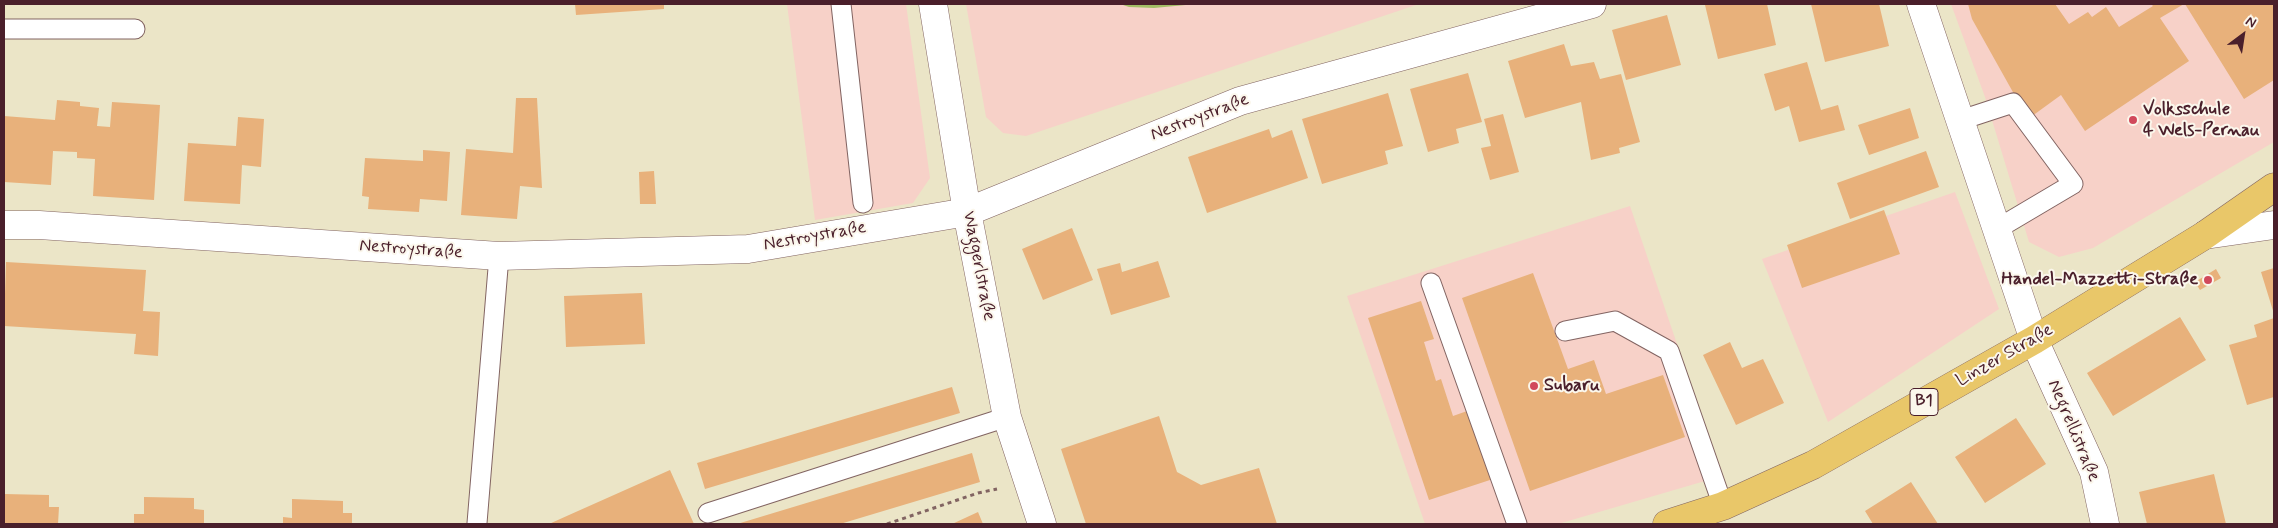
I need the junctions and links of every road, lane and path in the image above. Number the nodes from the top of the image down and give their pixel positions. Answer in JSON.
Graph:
{"nodes":[{"id":1,"x":841,"y":4,"type":"edge"},
{"id":2,"x":933,"y":4,"type":"edge"},
{"id":3,"x":1592,"y":4,"type":"edge"},
{"id":4,"x":1922,"y":4,"type":"edge"},
{"id":5,"x":4,"y":29,"type":"edge"},
{"id":6,"x":135,"y":29,"type":"dead end"},
{"id":7,"x":1961,"y":120,"type":"junction"},
{"id":8,"x":2274,"y":187,"type":"edge"},
{"id":9,"x":863,"y":202,"type":"dead end"},
{"id":10,"x":967,"y":212,"type":"junction"},
{"id":11,"x":2274,"y":224,"type":"edge"},
{"id":12,"x":4,"y":225,"type":"edge"},
{"id":13,"x":1997,"y":229,"type":"junction"},
{"id":14,"x":2205,"y":235,"type":"junction"},
{"id":15,"x":500,"y":256,"type":"junction"},
{"id":16,"x":1431,"y":283,"type":"dead end"},
{"id":17,"x":1565,"y":331,"type":"dead end"},
{"id":18,"x":2034,"y":340,"type":"junction"},
{"id":19,"x":1007,"y":417,"type":"junction"},
{"id":20,"x":1002,"y":487,"type":"dead end"},
{"id":21,"x":708,"y":513,"type":"dead end"},
{"id":22,"x":1708,"y":515,"type":"edge"},
{"id":23,"x":477,"y":523,"type":"dead end"},
{"id":24,"x":887,"y":524,"type":"edge"},
{"id":25,"x":1042,"y":524,"type":"edge"},
{"id":26,"x":1516,"y":524,"type":"edge"},
{"id":27,"x":1667,"y":524,"type":"edge"},
{"id":28,"x":2105,"y":524,"type":"edge"}],
"edges":[{"from":1,"to":9,"type":"lane"},
{"from":2,"to":10,"type":"street","name":"Waggerlstraße"},
{"from":3,"to":10,"type":"street","name":"Nestroystraße"},
{"from":4,"to":7,"type":"street"},
{"from":5,"to":6,"type":"lane"},
{"from":7,"to":13,"type":"street"},
{"from":7,"to":13,"type":"lane"},
{"from":8,"to":14,"type":"main road","name":"Linzer Straße","number":"B1"},
{"from":10,"to":15,"type":"street","name":"Nestroystraße"},
{"from":10,"to":19,"type":"street","name":"Waggerlstraße"},
{"from":11,"to":14,"type":"street"},
{"from":12,"to":15,"type":"street","name":"Nestroystraße"},
{"from":13,"to":18,"type":"street"},
{"from":14,"to":18,"type":"main road","name":"Linzer Straße","number":"B1"},
{"from":15,"to":23,"type":"lane"},
{"from":16,"to":26,"type":"lane"},
{"from":17,"to":22,"type":"lane"},
{"from":18,"to":22,"type":"main road","name":"Linzer Straße","number":"B1"},
{"from":18,"to":28,"type":"street","name":"Negrellistraße"},
{"from":19,"to":21,"type":"lane"},
{"from":19,"to":25,"type":"street","name":"Waggerlstraße"},
{"from":20,"to":24,"type":"path"},
{"from":22,"to":27,"type":"main road","name":"Linzer Straße","number":"B1"}]}
